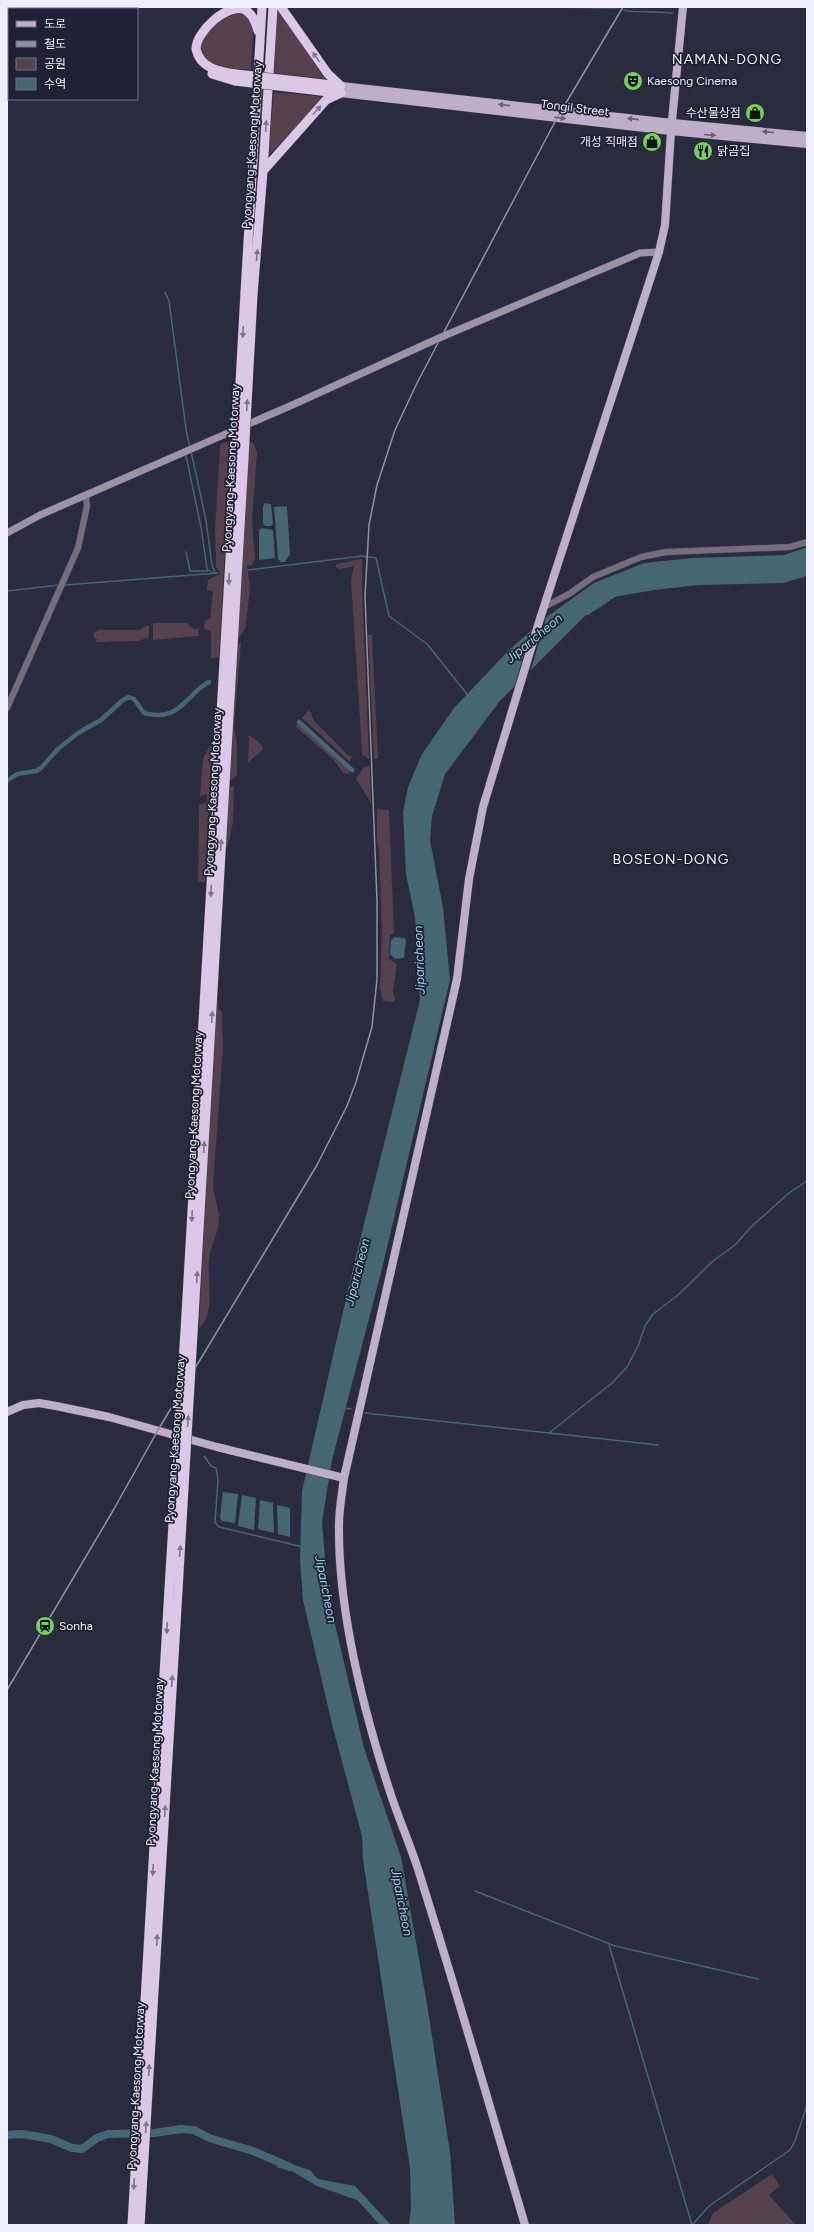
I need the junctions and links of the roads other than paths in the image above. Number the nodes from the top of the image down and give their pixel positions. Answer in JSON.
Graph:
{"nodes":[{"id":1,"x":224,"y":7,"type":"edge"},
{"id":2,"x":262,"y":7,"type":"edge"},
{"id":3,"x":273,"y":7,"type":"edge"},
{"id":4,"x":282,"y":7,"type":"edge"},
{"id":5,"x":683,"y":7,"type":"edge"},
{"id":6,"x":260,"y":37,"type":"junction"},
{"id":7,"x":235,"y":78,"type":"junction"},
{"id":8,"x":341,"y":90,"type":"junction"},
{"id":9,"x":672,"y":127,"type":"junction"},
{"id":10,"x":807,"y":136,"type":"edge"},
{"id":11,"x":807,"y":144,"type":"edge"},
{"id":12,"x":263,"y":171,"type":"junction"},
{"id":13,"x":659,"y":252,"type":"junction"},
{"id":14,"x":249,"y":294,"type":"junction"},
{"id":15,"x":86,"y":495,"type":"junction"},
{"id":16,"x":7,"y":533,"type":"edge"},
{"id":17,"x":807,"y":542,"type":"edge"},
{"id":18,"x":544,"y":607,"type":"junction"},
{"id":19,"x":7,"y":708,"type":"edge"},
{"id":20,"x":7,"y":1412,"type":"edge"},
{"id":21,"x":344,"y":1478,"type":"junction"},
{"id":22,"x":140,"y":2145,"type":"junction"},
{"id":23,"x":132,"y":2225,"type":"edge"},
{"id":24,"x":140,"y":2225,"type":"edge"},
{"id":25,"x":525,"y":2225,"type":"edge"}],
"edges":[{"from":1,"to":7,"type":"highway"},
{"from":2,"to":6,"type":"highway","name":"Pyongyang-Kaesong Motorway"},
{"from":12,"to":3,"type":"highway","name":"Pyongyang-Kaesong Motorway","one_way":true},
{"from":8,"to":4,"type":"highway","one_way":true},
{"from":5,"to":9,"type":"main road"},
{"from":6,"to":7,"type":"highway"},
{"from":6,"to":14,"type":"highway","name":"Pyongyang-Kaesong Motorway"},
{"from":7,"to":8,"type":"highway","bridge":true},
{"from":8,"to":9,"type":"main road","name":"Tongil Street"},
{"from":12,"to":8,"type":"highway","one_way":true},
{"from":10,"to":9,"type":"main road","name":"Tongil Street","one_way":true},
{"from":9,"to":11,"type":"main road","name":"Tongil Street","one_way":true},
{"from":9,"to":13,"type":"main road"},
{"from":14,"to":12,"type":"highway","name":"Pyongyang-Kaesong Motorway","one_way":true},
{"from":13,"to":15,"type":"main road","bridge":true},
{"from":13,"to":18,"type":"main road"},
{"from":14,"to":22,"type":"highway","name":"Pyongyang-Kaesong Motorway","bridge":true},
{"from":15,"to":16,"type":"main road"},
{"from":15,"to":19,"type":"street"},
{"from":17,"to":18,"type":"street"},
{"from":18,"to":21,"type":"main road"},
{"from":20,"to":21,"type":"main road"},
{"from":21,"to":25,"type":"main road"},
{"from":22,"to":23,"type":"highway","name":"Pyongyang-Kaesong Motorway","one_way":true},
{"from":22,"to":24,"type":"highway","name":"Pyongyang-Kaesong Motorway"}]}
